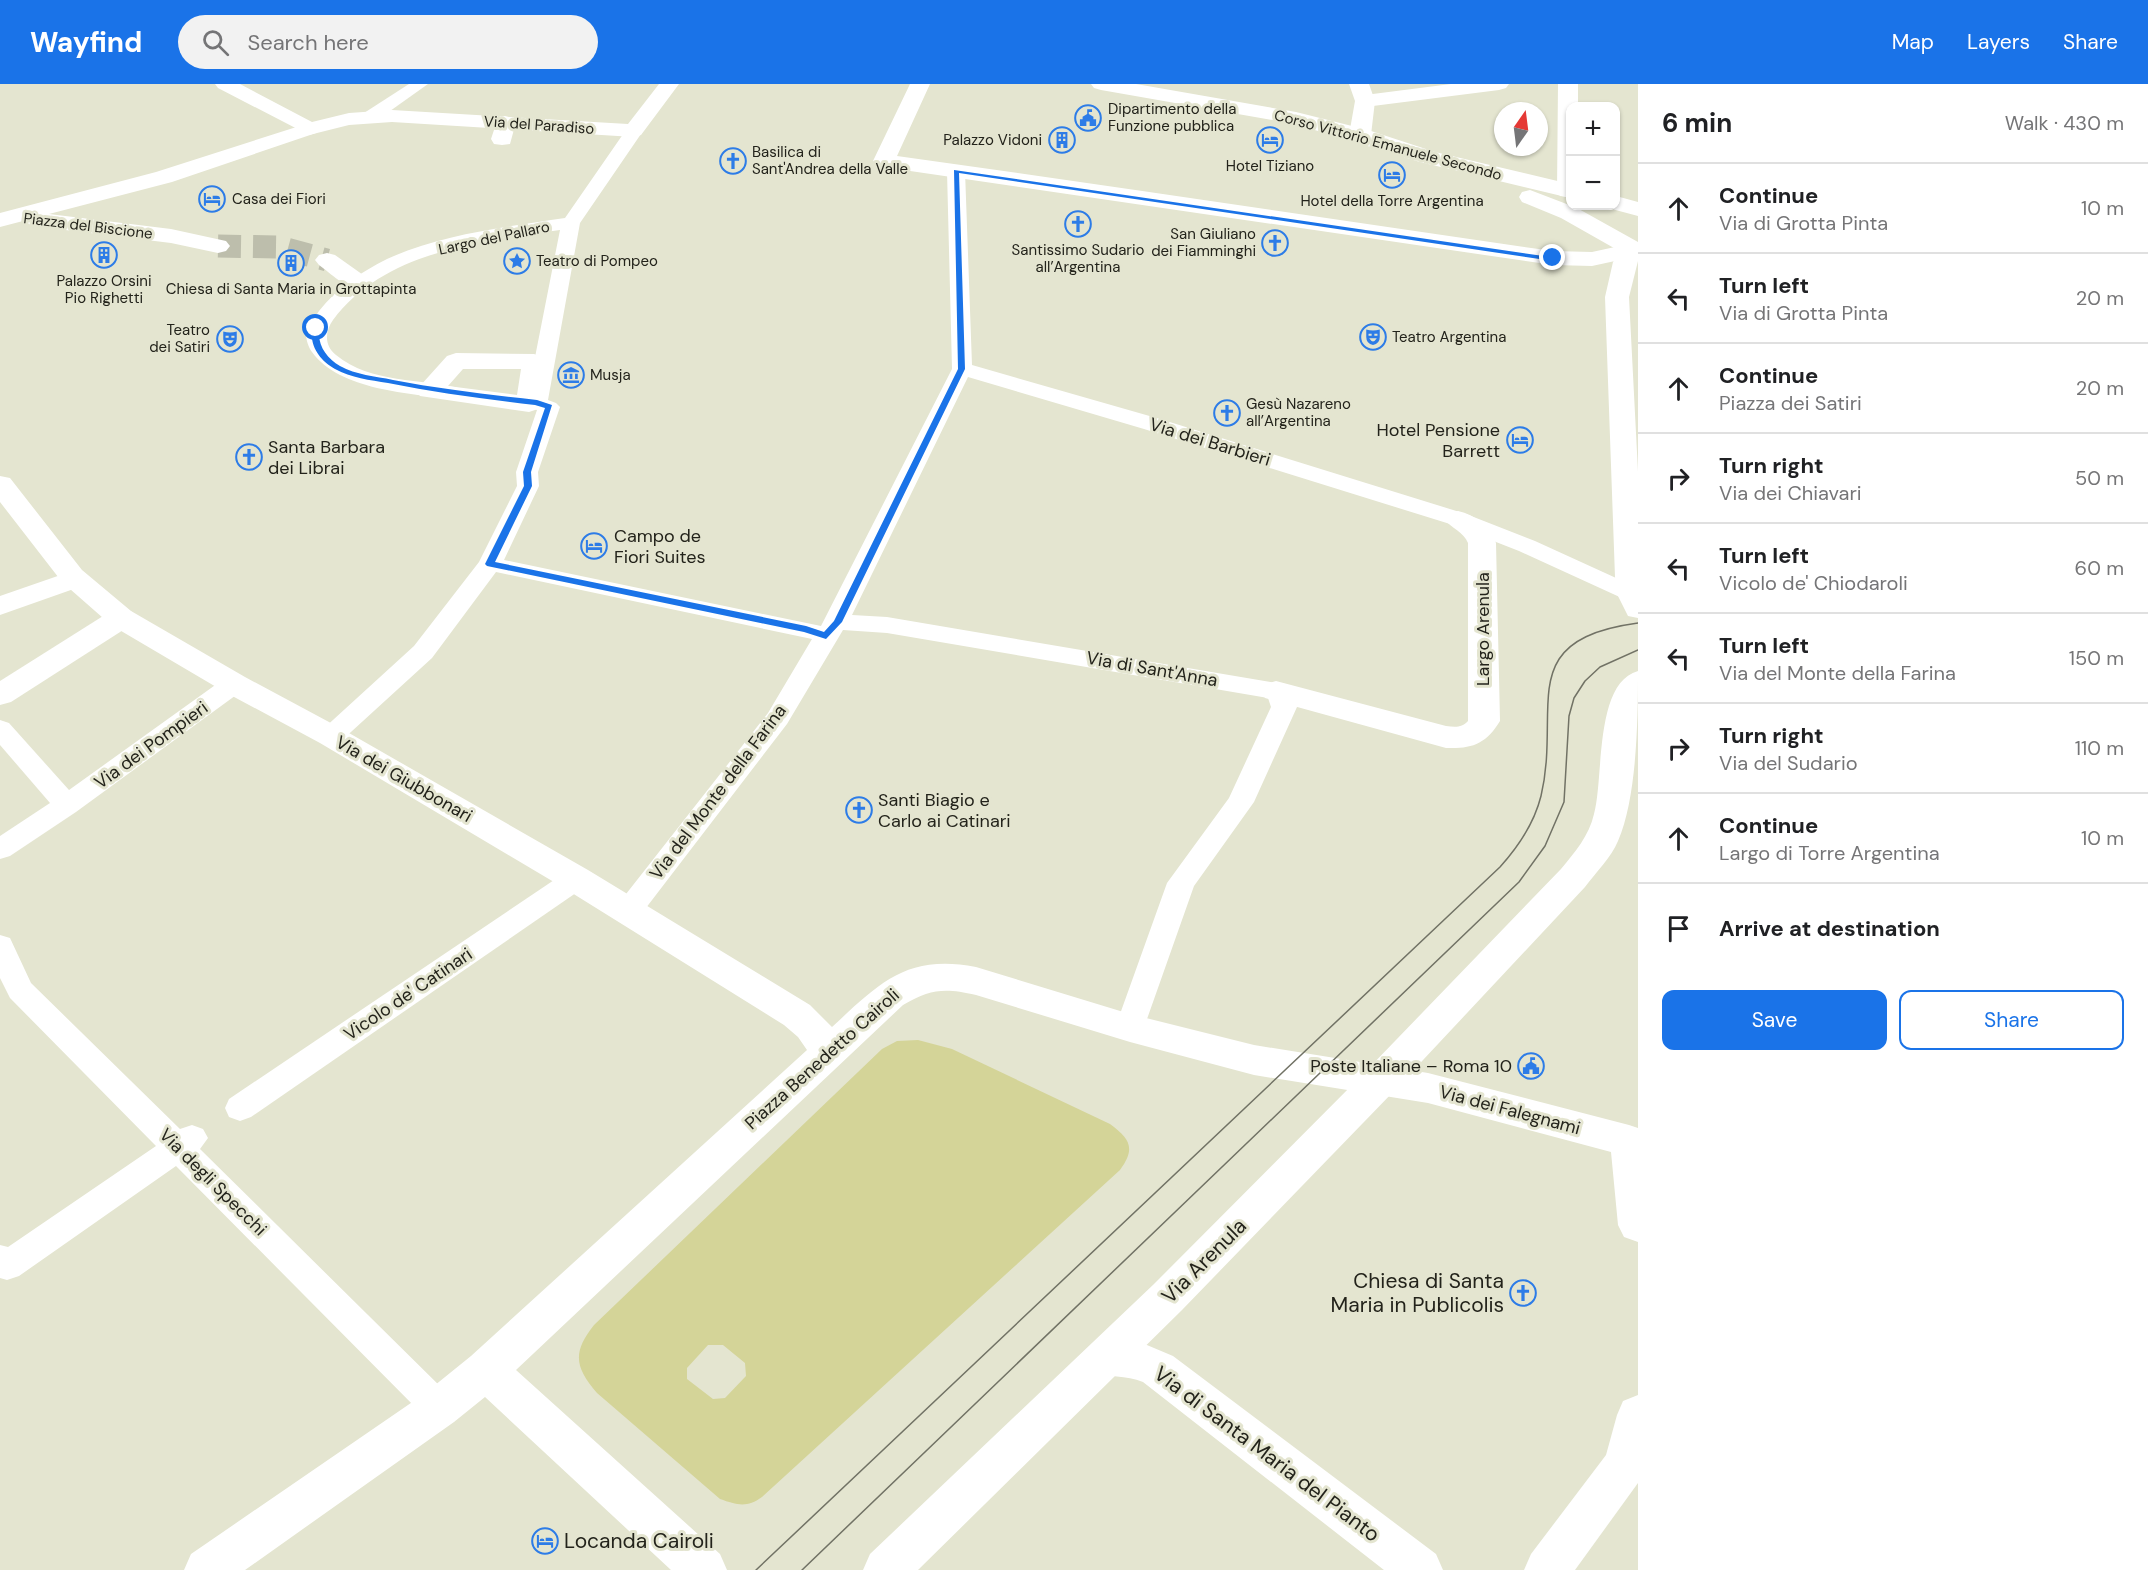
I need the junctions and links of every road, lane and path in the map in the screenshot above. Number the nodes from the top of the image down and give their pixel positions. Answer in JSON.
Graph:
{"nodes":[{"id":1,"x":225,"y":84,"type":"edge"},
{"id":2,"x":420,"y":84,"type":"edge"},
{"id":3,"x":669,"y":84,"type":"edge"},
{"id":4,"x":920,"y":84,"type":"edge"},
{"id":5,"x":1101,"y":84,"type":"edge"},
{"id":6,"x":1499,"y":84,"type":"edge"},
{"id":7,"x":1568,"y":84,"type":"edge"},
{"id":8,"x":1362,"y":92,"type":"edge"},
{"id":9,"x":370,"y":117,"type":"junction"},
{"id":10,"x":309,"y":129,"type":"junction"},
{"id":11,"x":634,"y":131,"type":"junction"},
{"id":12,"x":1360,"y":135,"type":"junction"},
{"id":13,"x":1569,"y":156,"type":"edge"},
{"id":14,"x":1428,"y":157,"type":"junction"},
{"id":15,"x":956,"y":171,"type":"junction"},
{"id":16,"x":1566,"y":190,"type":"edge"},
{"id":17,"x":1620,"y":204,"type":"edge"},
{"id":18,"x":1638,"y":208,"type":"edge"},
{"id":19,"x":577,"y":215,"type":"junction"},
{"id":20,"x":8,"y":218,"type":"edge"},
{"id":21,"x":218,"y":246,"type":"tunnel mouth"},
{"id":22,"x":1637,"y":250,"type":"edge"},
{"id":23,"x":327,"y":260,"type":"tunnel mouth"},
{"id":24,"x":358,"y":282,"type":"junction"},
{"id":25,"x":962,"y":369,"type":"junction"},
{"id":26,"x":430,"y":390,"type":"junction"},
{"id":27,"x":533,"y":402,"type":"junction"},
{"id":28,"x":0,"y":484,"type":"edge"},
{"id":29,"x":1458,"y":519,"type":"junction"},
{"id":30,"x":490,"y":564,"type":"junction"},
{"id":31,"x":75,"y":579,"type":"junction"},
{"id":32,"x":1635,"y":601,"type":"edge"},
{"id":33,"x":0,"y":606,"type":"edge"},
{"id":34,"x":121,"y":618,"type":"junction"},
{"id":35,"x":832,"y":629,"type":"junction"},
{"id":36,"x":1638,"y":681,"type":"edge"},
{"id":37,"x":234,"y":684,"type":"junction"},
{"id":38,"x":1276,"y":691,"type":"junction"},
{"id":39,"x":0,"y":695,"type":"edge"},
{"id":40,"x":0,"y":729,"type":"edge"},
{"id":41,"x":331,"y":736,"type":"junction"},
{"id":42,"x":1462,"y":738,"type":"joint"},
{"id":43,"x":68,"y":805,"type":"junction"},
{"id":44,"x":0,"y":849,"type":"edge"},
{"id":45,"x":576,"y":879,"type":"junction"},
{"id":46,"x":628,"y":910,"type":"junction"},
{"id":47,"x":0,"y":946,"type":"edge"},
{"id":48,"x":10,"y":995,"type":"edge"},
{"id":49,"x":1130,"y":1028,"type":"junction"},
{"id":50,"x":826,"y":1052,"type":"junction"},
{"id":51,"x":1381,"y":1080,"type":"junction"},
{"id":52,"x":240,"y":1108,"type":"dead end"},
{"id":53,"x":185,"y":1142,"type":"junction"},
{"id":54,"x":1634,"y":1142,"type":"edge"},
{"id":55,"x":1638,"y":1225,"type":"edge"},
{"id":56,"x":0,"y":1259,"type":"edge"},
{"id":57,"x":1106,"y":1358,"type":"junction"},
{"id":58,"x":486,"y":1370,"type":"junction"},
{"id":59,"x":439,"y":1408,"type":"junction"},
{"id":60,"x":1638,"y":1415,"type":"edge"},
{"id":61,"x":207,"y":1570,"type":"edge"},
{"id":62,"x":705,"y":1570,"type":"edge"},
{"id":63,"x":886,"y":1570,"type":"edge"},
{"id":64,"x":1420,"y":1570,"type":"edge"},
{"id":65,"x":1547,"y":1570,"type":"edge"}],
"edges":[{"from":1,"to":10,"type":"street"},
{"from":2,"to":9,"type":"lane"},
{"from":3,"to":11,"type":"street"},
{"from":4,"to":15,"type":"street"},
{"from":5,"to":12,"type":"street","name":"Corso Vittorio Emanuele Secondo"},
{"from":6,"to":8,"type":"street"},
{"from":7,"to":13,"type":"street"},
{"from":8,"to":12,"type":"street"},
{"from":9,"to":10,"type":"street","name":"Via del Paradiso"},
{"from":9,"to":11,"type":"street","name":"Via del Paradiso"},
{"from":10,"to":20,"type":"street","name":"Piazza del Biscione"},
{"from":11,"to":19,"type":"lane"},
{"from":12,"to":14,"type":"street","name":"Corso Vittorio Emanuele Secondo"},
{"from":14,"to":16,"type":"street","name":"Corso Vittorio Emanuele Secondo"},
{"from":14,"to":22,"type":"street"},
{"from":15,"to":22,"type":"street"},
{"from":15,"to":25,"type":"lane","name":"Via del Monte della Farina"},
{"from":17,"to":18,"type":"street"},
{"from":19,"to":24,"type":"lane","name":"Largo del Pallaro"},
{"from":19,"to":27,"type":"lane","name":"Largo del Pallaro"},
{"from":20,"to":21,"type":"street","name":"Piazza del Biscione"},
{"from":22,"to":32,"type":"street"},
{"from":23,"to":24,"type":"street"},
{"from":24,"to":26,"type":"lane","name":"Largo del Pallaro"},
{"from":25,"to":29,"type":"lane","name":"Via dei Barbieri"},
{"from":25,"to":35,"type":"lane","name":"Via del Monte della Farina"},
{"from":26,"to":27,"type":"street"},
{"from":26,"to":27,"type":"street"},
{"from":27,"to":30,"type":"lane"},
{"from":28,"to":31,"type":"street","name":"Via dei Giubbonari"},
{"from":29,"to":32,"type":"lane","name":"Via dei Barbieri"},
{"from":29,"to":42,"type":"street","name":"Largo Arenula"},
{"from":30,"to":35,"type":"lane","name":"Via di Sant'Anna"},
{"from":30,"to":41,"type":"lane"},
{"from":31,"to":33,"type":"street"},
{"from":31,"to":34,"type":"street","name":"Via dei Giubbonari"},
{"from":34,"to":37,"type":"street","name":"Via dei Giubbonari"},
{"from":34,"to":39,"type":"street"},
{"from":35,"to":38,"type":"lane","name":"Via di Sant'Anna"},
{"from":35,"to":46,"type":"lane","name":"Via del Monte della Farina"},
{"from":36,"to":51,"type":"street","name":"Via Arenula"},
{"from":37,"to":41,"type":"street","name":"Via dei Giubbonari"},
{"from":37,"to":43,"type":"lane","name":"Via dei Pompieri"},
{"from":38,"to":42,"type":"street","name":"Via di Sant'Anna"},
{"from":38,"to":49,"type":"lane"},
{"from":40,"to":43,"type":"lane"},
{"from":41,"to":45,"type":"street","name":"Via dei Giubbonari"},
{"from":43,"to":44,"type":"lane","name":"Via dei Pompieri"},
{"from":45,"to":46,"type":"street","name":"Via dei Giubbonari"},
{"from":45,"to":52,"type":"lane","name":"Vicolo de' Catinari"},
{"from":46,"to":50,"type":"street","name":"Via dei Giubbonari"},
{"from":47,"to":48,"type":"lane","name":"Via degli Specchi"},
{"from":48,"to":53,"type":"lane","name":"Via degli Specchi"},
{"from":49,"to":50,"type":"street","name":"Piazza Benedetto Cairoli"},
{"from":49,"to":51,"type":"street","name":"Piazza Benedetto Cairoli"},
{"from":50,"to":58,"type":"street","name":"Piazza Benedetto Cairoli"},
{"from":51,"to":54,"type":"street","name":"Via dei Falegnami"},
{"from":51,"to":57,"type":"street","name":"Via Arenula"},
{"from":53,"to":56,"type":"lane"},
{"from":53,"to":59,"type":"lane","name":"Via degli Specchi"},
{"from":54,"to":55,"type":"street"},
{"from":57,"to":63,"type":"street","name":"Via Arenula"},
{"from":57,"to":64,"type":"street","name":"Via di Santa Maria del Pianto"},
{"from":58,"to":59,"type":"street","name":"Piazza Benedetto Cairoli"},
{"from":58,"to":62,"type":"street"},
{"from":59,"to":61,"type":"street","name":"Piazza Benedetto Cairoli"},
{"from":60,"to":65,"type":"street"}]}
